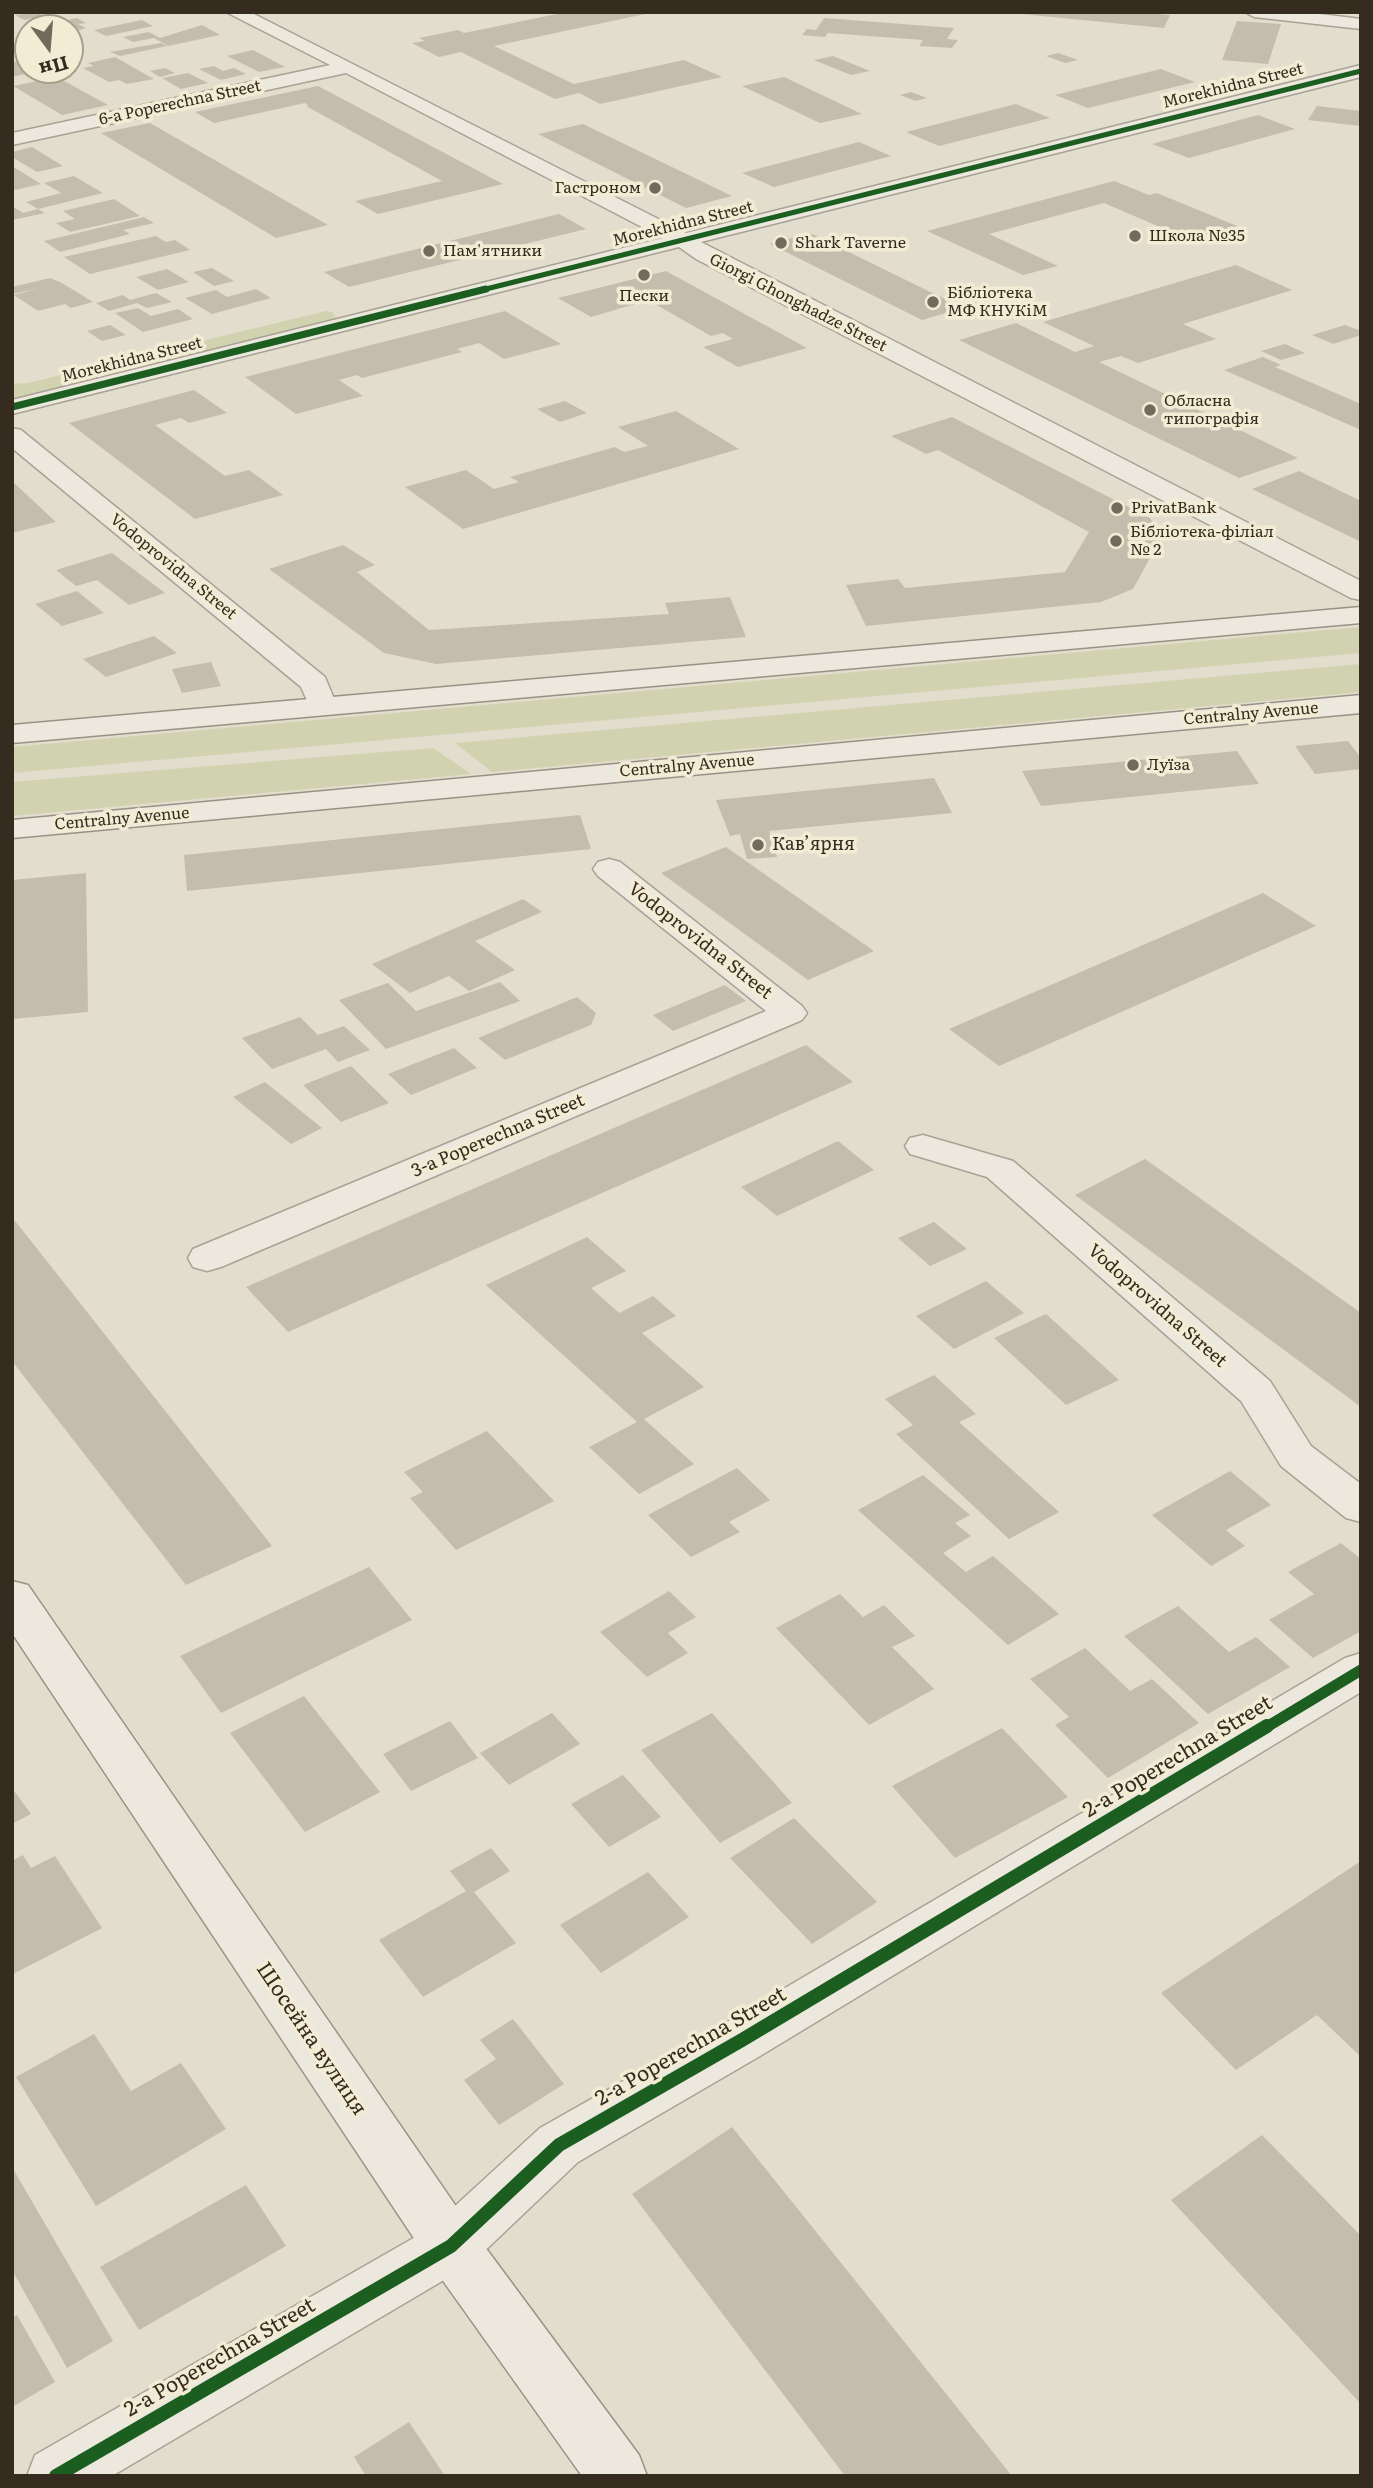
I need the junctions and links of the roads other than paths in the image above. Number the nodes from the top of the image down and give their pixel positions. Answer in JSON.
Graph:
{"nodes":[{"id":1,"x":235,"y":12,"type":"edge"},
{"id":2,"x":1254,"y":12,"type":"edge"},
{"id":3,"x":1361,"y":24,"type":"edge"},
{"id":4,"x":348,"y":67,"type":"junction"},
{"id":5,"x":1361,"y":71,"type":"edge"},
{"id":6,"x":12,"y":139,"type":"edge"},
{"id":7,"x":682,"y":240,"type":"junction"},
{"id":8,"x":12,"y":407,"type":"edge"},
{"id":9,"x":12,"y":435,"type":"edge"},
{"id":10,"x":1361,"y":592,"type":"edge"},
{"id":11,"x":1361,"y":615,"type":"edge"},
{"id":12,"x":1361,"y":704,"type":"edge"},
{"id":13,"x":322,"y":706,"type":"junction"},
{"id":14,"x":12,"y":734,"type":"edge"},
{"id":15,"x":12,"y":829,"type":"edge"},
{"id":16,"x":609,"y":869,"type":"dead end"},
{"id":17,"x":790,"y":1013,"type":"joint"},
{"id":18,"x":923,"y":1146,"type":"dead end"},
{"id":19,"x":207,"y":1258,"type":"dead end"},
{"id":20,"x":1361,"y":1507,"type":"edge"},
{"id":21,"x":12,"y":1597,"type":"edge"},
{"id":22,"x":1361,"y":1670,"type":"edge"},
{"id":23,"x":451,"y":2246,"type":"junction"},
{"id":24,"x":56,"y":2476,"type":"edge"},
{"id":25,"x":618,"y":2476,"type":"edge"}],
"edges":[{"from":1,"to":4,"type":"street","name":"Giorgi Ghonghadze Street"},
{"from":2,"to":3,"type":"street"},
{"from":4,"to":6,"type":"street","name":"6-a Poperechna Street"},
{"from":4,"to":7,"type":"street","name":"Giorgi Ghonghadze Street"},
{"from":5,"to":7,"type":"street","name":"Morekhidna Street"},
{"from":7,"to":8,"type":"street","name":"Morekhidna Street"},
{"from":7,"to":10,"type":"street","name":"Giorgi Ghonghadze Street"},
{"from":9,"to":13,"type":"street","name":"Vodoprovidna Street"},
{"from":11,"to":13,"type":"street"},
{"from":12,"to":15,"type":"street","name":"Centralny Avenue"},
{"from":13,"to":14,"type":"street"},
{"from":16,"to":17,"type":"street","name":"Vodoprovidna Street"},
{"from":17,"to":19,"type":"street","name":"3-a Poperechna Street"},
{"from":18,"to":20,"type":"street","name":"Vodoprovidna Street"},
{"from":21,"to":23,"type":"street","name":"Шосейна вулиця"},
{"from":22,"to":23,"type":"street","name":"2-a Poperechna Street"},
{"from":23,"to":24,"type":"street","name":"2-a Poperechna Street"},
{"from":23,"to":25,"type":"street","name":"Шосейна вулиця"}]}
